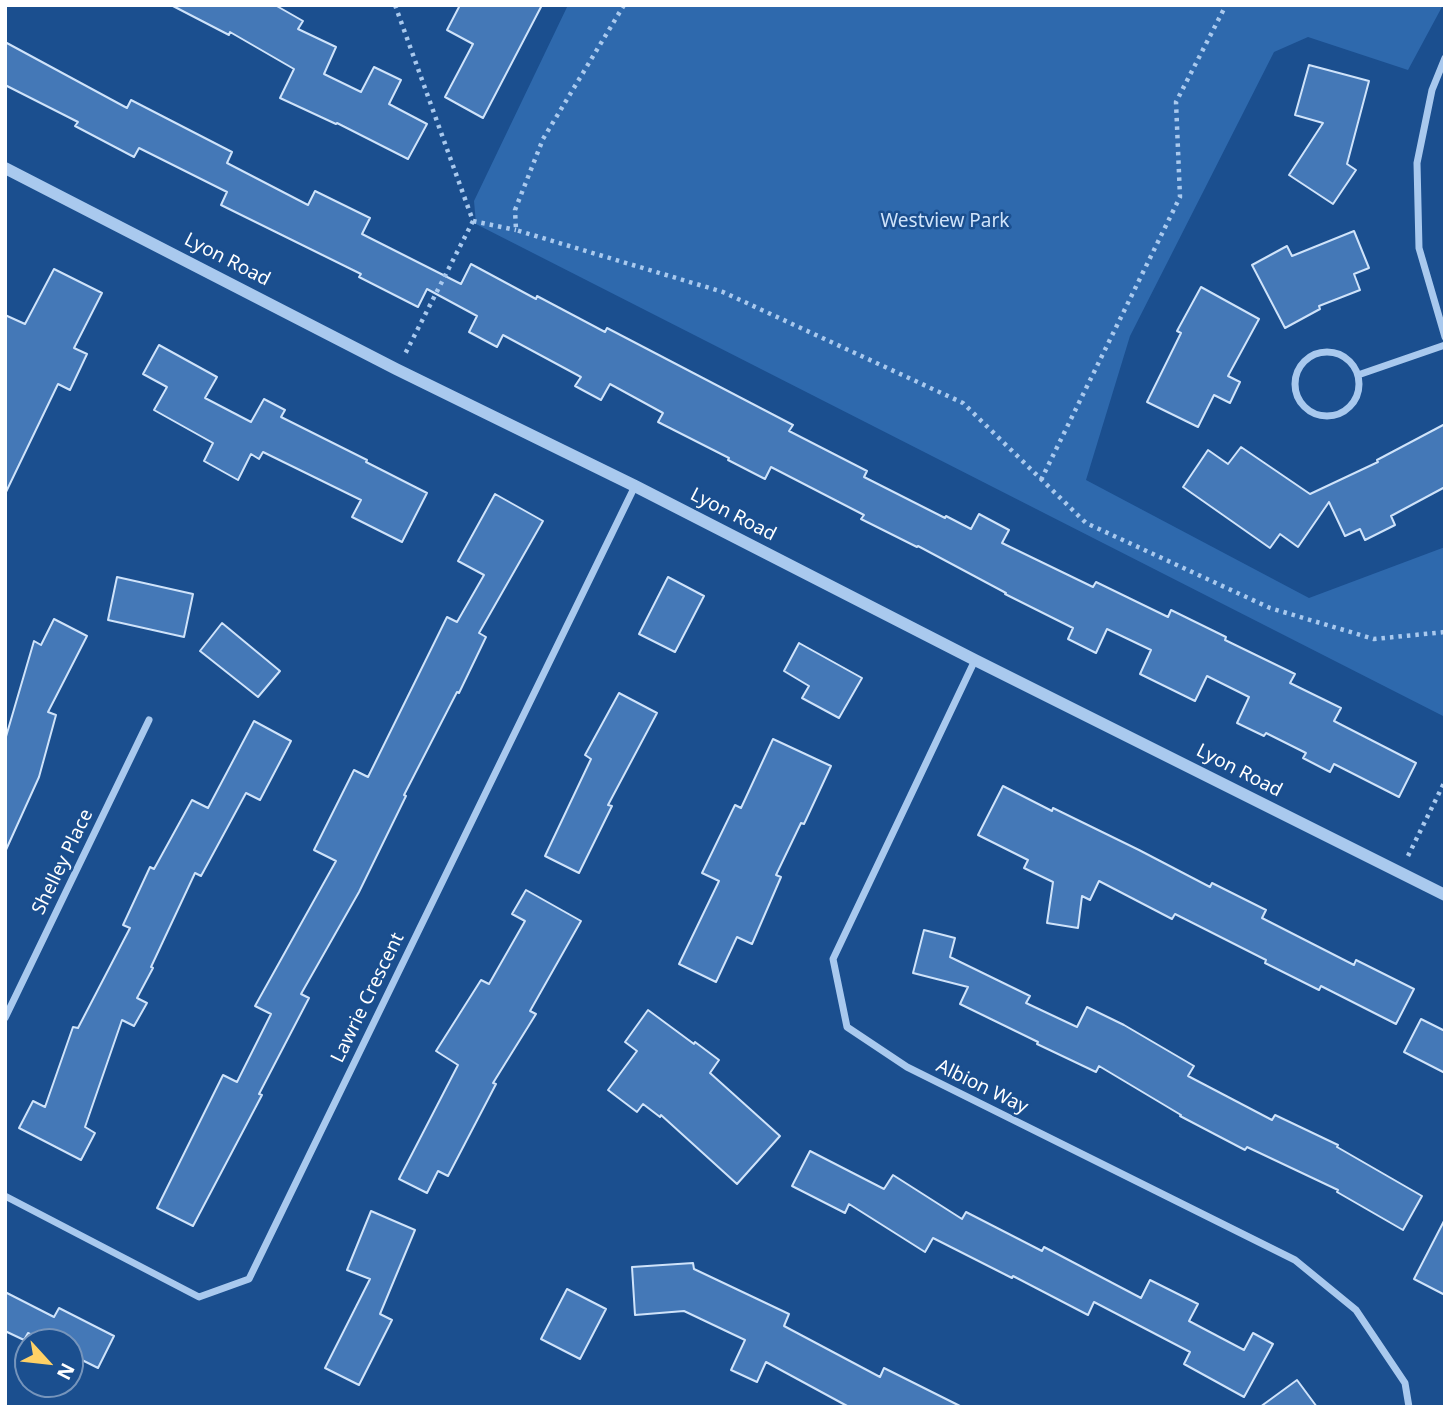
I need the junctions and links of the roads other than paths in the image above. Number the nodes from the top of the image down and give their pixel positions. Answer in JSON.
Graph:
{"nodes":[{"id":1,"x":1445,"y":58,"type":"edge"},
{"id":2,"x":5,"y":168,"type":"edge"},
{"id":3,"x":1445,"y":337,"type":"edge"},
{"id":4,"x":1445,"y":345,"type":"edge"},
{"id":5,"x":1358,"y":375,"type":"junction"},
{"id":6,"x":635,"y":486,"type":"junction"},
{"id":7,"x":975,"y":660,"type":"junction"},
{"id":8,"x":149,"y":720,"type":"dead end"},
{"id":9,"x":1445,"y":895,"type":"edge"},
{"id":10,"x":5,"y":1017,"type":"edge"},
{"id":11,"x":5,"y":1196,"type":"edge"},
{"id":12,"x":1409,"y":1407,"type":"edge"}],
"edges":[{"from":1,"to":3,"type":"street"},
{"from":2,"to":6,"type":"street","name":"Lyon Road"},
{"from":4,"to":5,"type":"street"},
{"from":5,"to":5,"type":"street"},
{"from":6,"to":7,"type":"street","name":"Lyon Road"},
{"from":6,"to":11,"type":"street","name":"Lawrie Crescent"},
{"from":7,"to":9,"type":"street","name":"Lyon Road"},
{"from":7,"to":12,"type":"street","name":"Albion Way"},
{"from":8,"to":10,"type":"street","name":"Shelley Place"}]}
